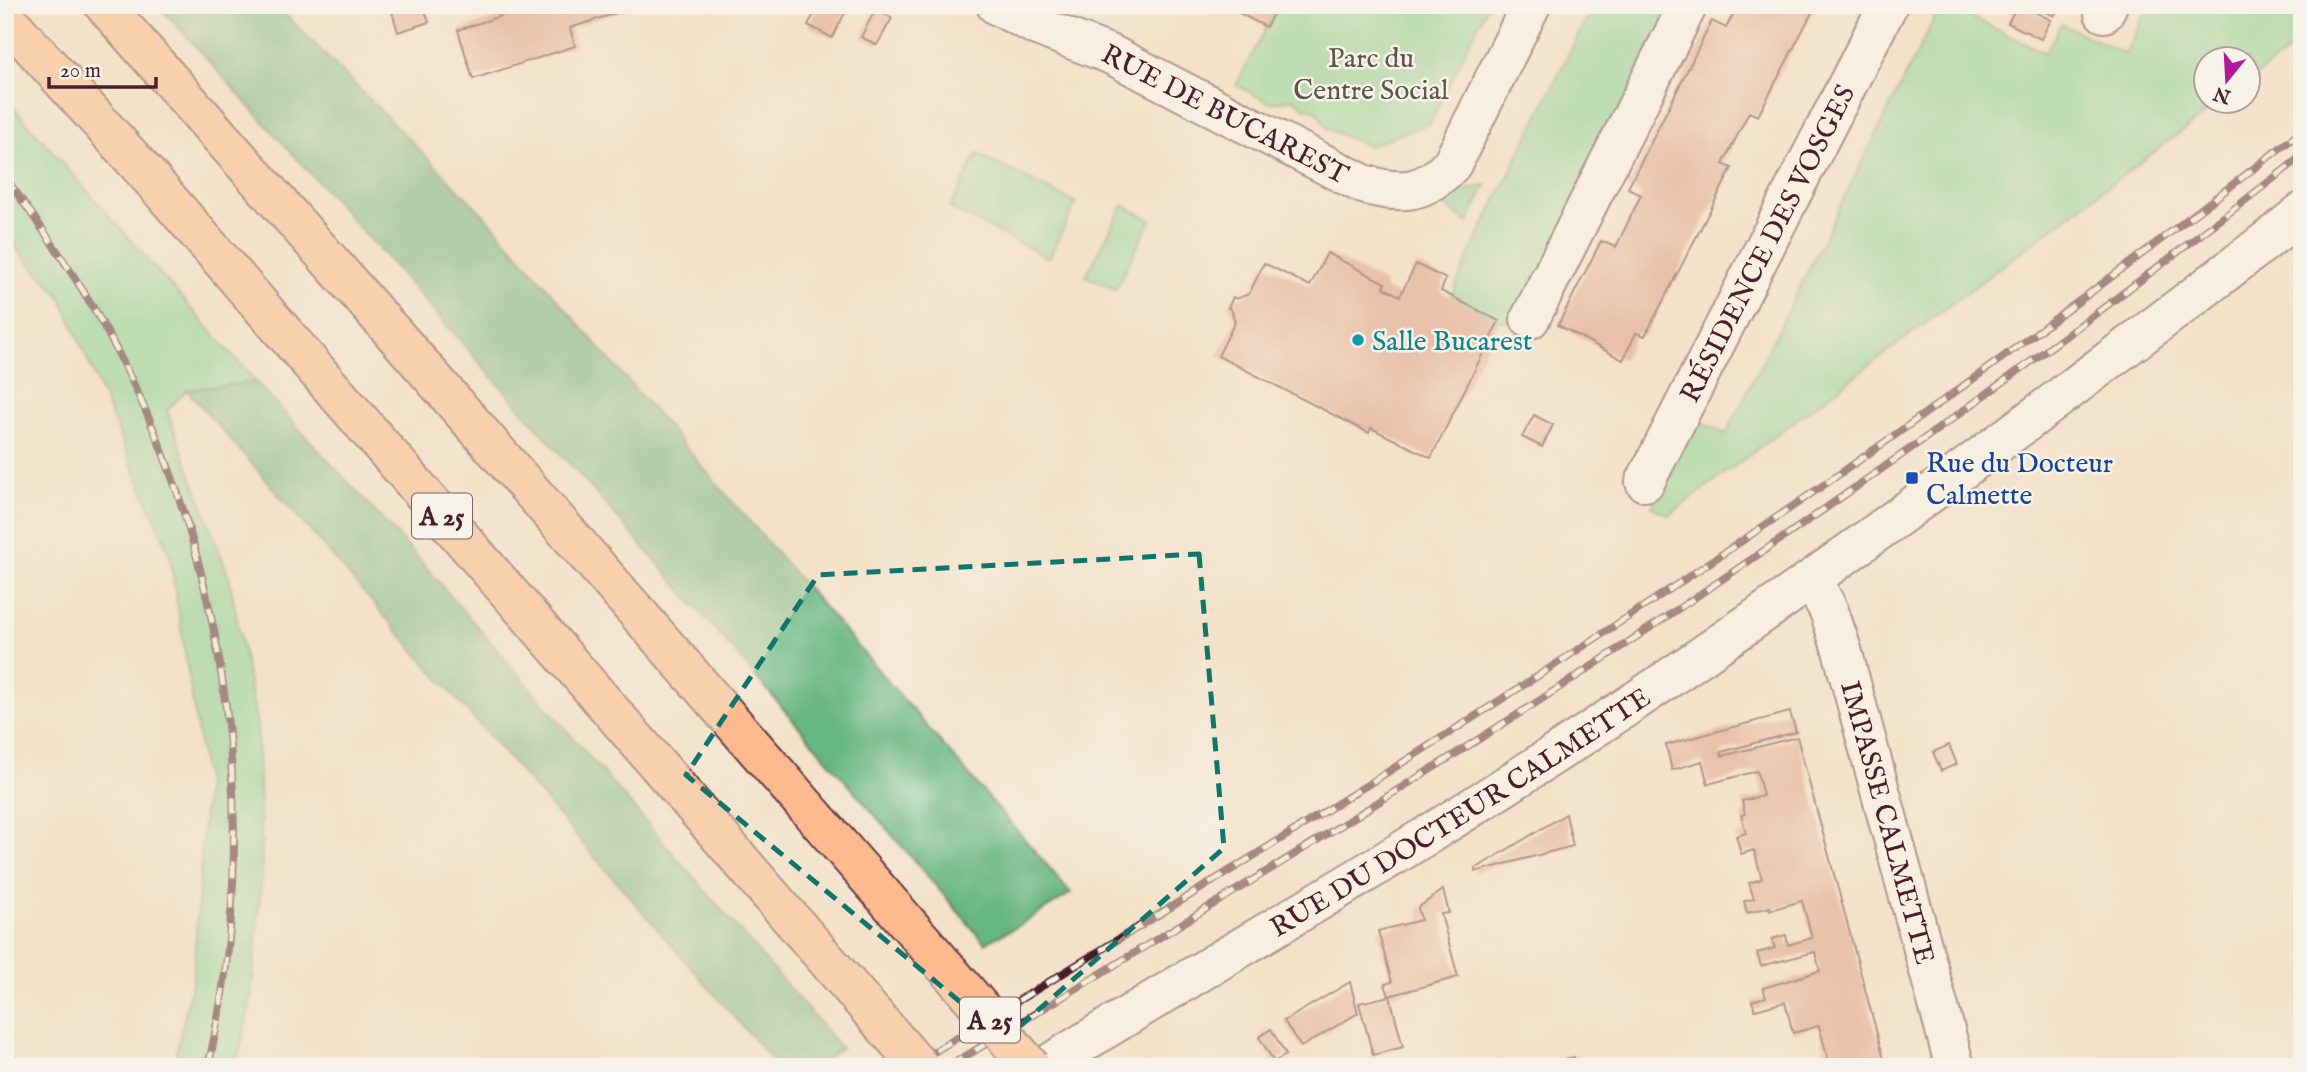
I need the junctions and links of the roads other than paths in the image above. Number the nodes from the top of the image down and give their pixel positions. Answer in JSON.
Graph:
{"nodes":[{"id":1,"x":104,"y":5,"type":"edge"},
{"id":2,"x":996,"y":5,"type":"edge"},
{"id":3,"x":1531,"y":5,"type":"edge"},
{"id":4,"x":1688,"y":5,"type":"edge"},
{"id":5,"x":1888,"y":5,"type":"edge"},
{"id":6,"x":5,"y":17,"type":"edge"},
{"id":7,"x":2302,"y":212,"type":"edge"},
{"id":8,"x":1530,"y":319,"type":"dead end"},
{"id":9,"x":1646,"y":482,"type":"dead end"},
{"id":10,"x":1812,"y":579,"type":"junction"},
{"id":11,"x":920,"y":1067,"type":"edge"},
{"id":12,"x":1031,"y":1067,"type":"edge"},
{"id":13,"x":1044,"y":1067,"type":"edge"},
{"id":14,"x":1955,"y":1067,"type":"edge"}],
"edges":[{"from":1,"to":12,"type":"highway","number":"A 25","bridge":true},
{"from":2,"to":3,"type":"street","name":"RUE DE BUCAREST"},
{"from":4,"to":8,"type":"street"},
{"from":5,"to":9,"type":"street","name":"RÉSIDENCE DES VOSGES"},
{"from":6,"to":11,"type":"highway","number":"A 25","bridge":true},
{"from":7,"to":10,"type":"street","name":"RUE DU DOCTEUR CALMETTE"},
{"from":10,"to":13,"type":"street","name":"RUE DU DOCTEUR CALMETTE"},
{"from":10,"to":14,"type":"street","name":"IMPASSE CALMETTE"}]}
